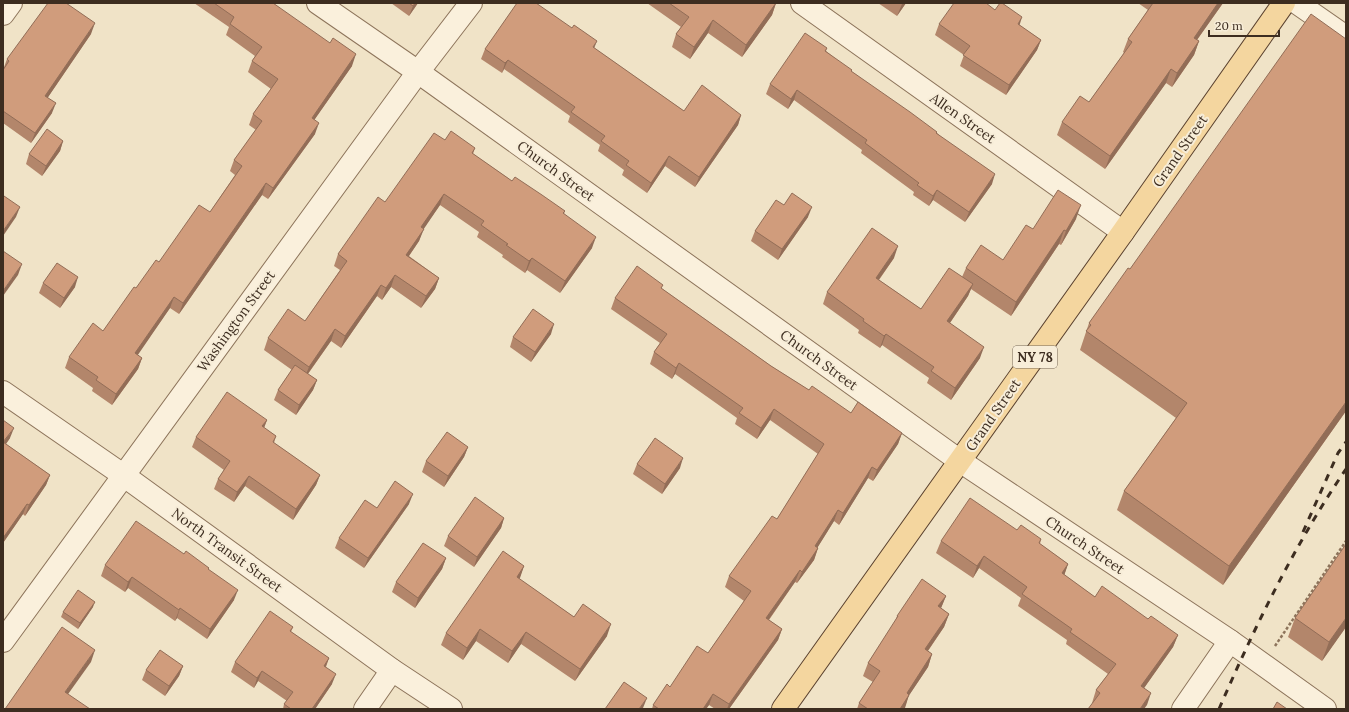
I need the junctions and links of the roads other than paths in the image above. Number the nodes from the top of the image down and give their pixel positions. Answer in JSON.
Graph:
{"nodes":[{"id":1,"x":11,"y":3,"type":"edge"},
{"id":2,"x":318,"y":3,"type":"edge"},
{"id":3,"x":471,"y":3,"type":"edge"},
{"id":4,"x":802,"y":3,"type":"edge"},
{"id":5,"x":1284,"y":3,"type":"edge"},
{"id":6,"x":1297,"y":3,"type":"edge"},
{"id":7,"x":3,"y":14,"type":"edge"},
{"id":8,"x":1346,"y":37,"type":"edge"},
{"id":9,"x":418,"y":72,"type":"junction"},
{"id":10,"x":1123,"y":232,"type":"junction"},
{"id":11,"x":3,"y":392,"type":"edge"},
{"id":12,"x":960,"y":461,"type":"junction"},
{"id":13,"x":123,"y":475,"type":"junction"},
{"id":14,"x":3,"y":641,"type":"edge"},
{"id":15,"x":1230,"y":641,"type":"junction"},
{"id":16,"x":392,"y":670,"type":"junction"},
{"id":17,"x":365,"y":709,"type":"edge"},
{"id":18,"x":451,"y":709,"type":"edge"},
{"id":19,"x":783,"y":709,"type":"edge"},
{"id":20,"x":1183,"y":709,"type":"edge"},
{"id":21,"x":1325,"y":709,"type":"edge"}],
"edges":[{"from":1,"to":7,"type":"street"},
{"from":2,"to":9,"type":"street","name":"Church Street"},
{"from":3,"to":9,"type":"street","name":"Washington Street"},
{"from":4,"to":10,"type":"street","name":"Allen Street"},
{"from":5,"to":10,"type":"main road","name":"Grand Street","number":"NY 78"},
{"from":6,"to":8,"type":"street"},
{"from":9,"to":12,"type":"street","name":"Church Street"},
{"from":9,"to":13,"type":"street","name":"Washington Street"},
{"from":10,"to":12,"type":"main road","name":"Grand Street","number":"NY 78"},
{"from":11,"to":13,"type":"street","name":"North Transit Street"},
{"from":12,"to":15,"type":"street","name":"Church Street"},
{"from":12,"to":19,"type":"main road","name":"Grand Street","number":"NY 78"},
{"from":13,"to":14,"type":"street","name":"Washington Street"},
{"from":13,"to":16,"type":"street","name":"North Transit Street"},
{"from":15,"to":20,"type":"street"},
{"from":15,"to":21,"type":"street","name":"Church Street"},
{"from":16,"to":17,"type":"street"},
{"from":16,"to":18,"type":"street","name":"North Transit Street"}]}
